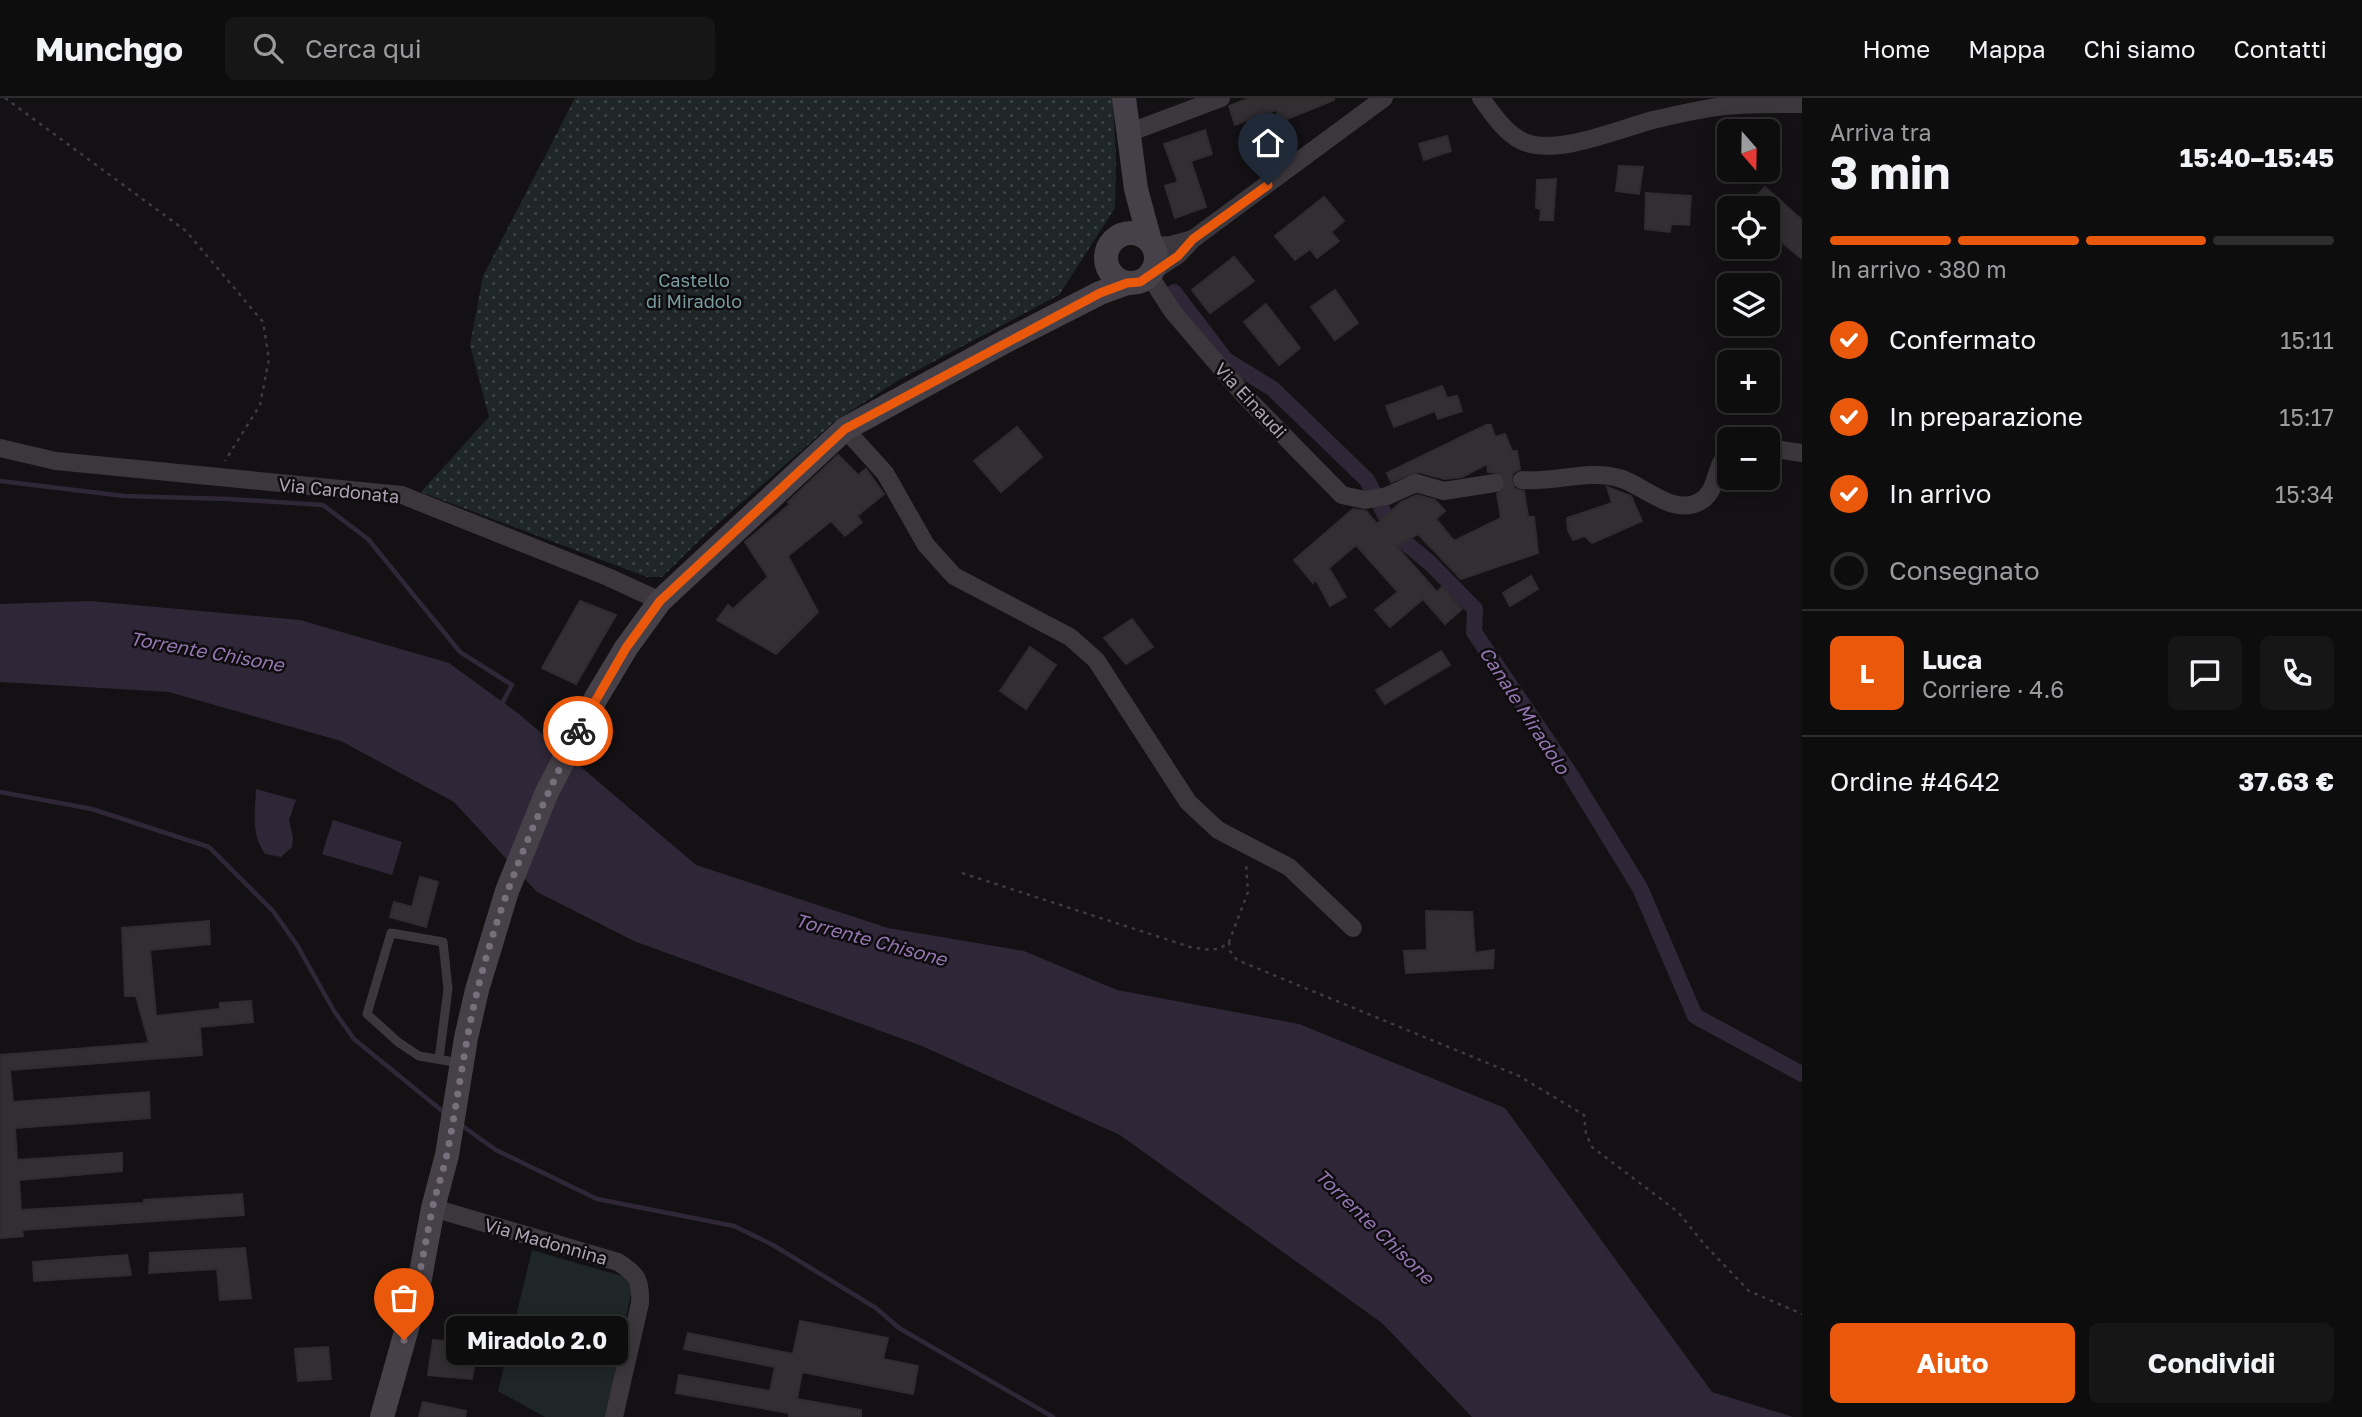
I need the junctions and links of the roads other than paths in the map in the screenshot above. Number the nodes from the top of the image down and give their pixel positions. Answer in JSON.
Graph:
{"nodes":[{"id":1,"x":1124,"y":98,"type":"edge"},
{"id":2,"x":1222,"y":98,"type":"edge"},
{"id":3,"x":1384,"y":98,"type":"edge"},
{"id":4,"x":1481,"y":98,"type":"edge"},
{"id":5,"x":1802,"y":104,"type":"edge"},
{"id":6,"x":1128,"y":133,"type":"junction"},
{"id":7,"x":1136,"y":189,"type":"junction"},
{"id":8,"x":1193,"y":239,"type":"junction"},
{"id":9,"x":1114,"y":243,"type":"junction"},
{"id":10,"x":1151,"y":243,"type":"junction"},
{"id":11,"x":1143,"y":277,"type":"junction"},
{"id":12,"x":1067,"y":310,"type":"junction"},
{"id":13,"x":845,"y":429,"type":"junction"},
{"id":14,"x":0,"y":448,"type":"edge"},
{"id":15,"x":1780,"y":450,"type":"edge"},
{"id":16,"x":1802,"y":453,"type":"edge"},
{"id":17,"x":1717,"y":473,"type":"edge"},
{"id":18,"x":1522,"y":480,"type":"tunnel mouth"},
{"id":19,"x":1495,"y":483,"type":"tunnel mouth"},
{"id":20,"x":660,"y":601,"type":"junction"},
{"id":21,"x":1353,"y":928,"type":"dead end"},
{"id":22,"x":453,"y":1068,"type":"junction"},
{"id":23,"x":433,"y":1208,"type":"junction"},
{"id":24,"x":382,"y":1417,"type":"edge"},
{"id":25,"x":614,"y":1417,"type":"edge"}],
"edges":[{"from":1,"to":6,"type":"street"},
{"from":2,"to":6,"type":"street"},
{"from":3,"to":8,"type":"street"},
{"from":4,"to":5,"type":"street"},
{"from":6,"to":7,"type":"street"},
{"from":7,"to":9,"type":"street"},
{"from":7,"to":10,"type":"street"},
{"from":8,"to":10,"type":"street"},
{"from":8,"to":11,"type":"street"},
{"from":9,"to":10,"type":"street"},
{"from":9,"to":11,"type":"street"},
{"from":9,"to":12,"type":"street"},
{"from":10,"to":11,"type":"street"},
{"from":11,"to":12,"type":"street"},
{"from":11,"to":19,"type":"street","name":"Via Einaudi"},
{"from":12,"to":13,"type":"street"},
{"from":13,"to":20,"type":"street"},
{"from":13,"to":21,"type":"street"},
{"from":14,"to":20,"type":"street","name":"Via Cardonata"},
{"from":15,"to":16,"type":"street"},
{"from":17,"to":18,"type":"street"},
{"from":20,"to":22,"type":"street"},
{"from":22,"to":22,"type":"lane"},
{"from":22,"to":23,"type":"street"},
{"from":23,"to":24,"type":"street"},
{"from":23,"to":25,"type":"street","name":"Via Madonnina"}]}
